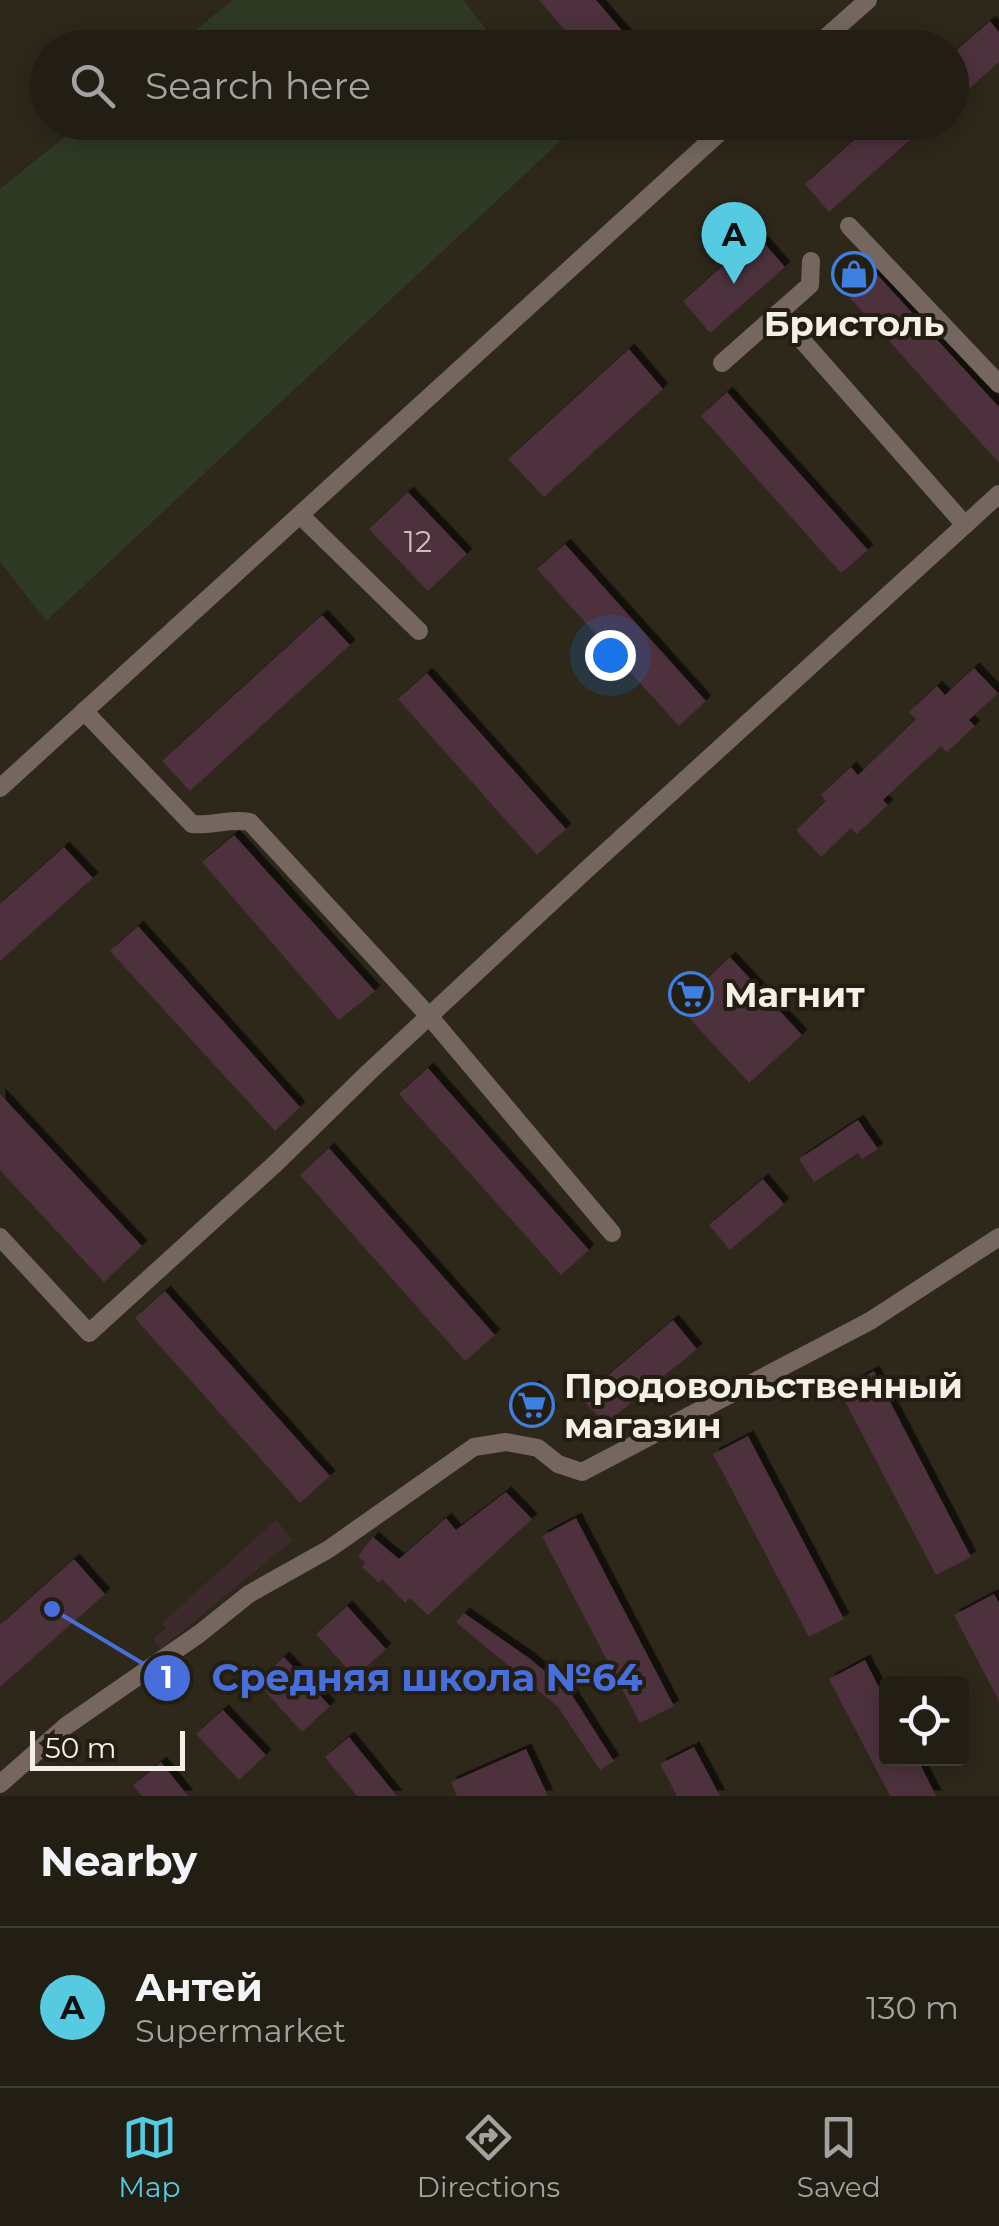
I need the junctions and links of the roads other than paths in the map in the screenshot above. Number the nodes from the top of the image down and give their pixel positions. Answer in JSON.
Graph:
{"nodes":[{"id":1,"x":868,"y":0,"type":"edge"},
{"id":2,"x":834,"y":30,"type":"edge"},
{"id":3,"x":712,"y":140,"type":"edge"},
{"id":4,"x":848,"y":226,"type":"dead end"},
{"id":5,"x":811,"y":260,"type":"dead end"},
{"id":6,"x":778,"y":313,"type":"junction"},
{"id":7,"x":722,"y":363,"type":"dead end"},
{"id":8,"x":999,"y":384,"type":"edge"},
{"id":9,"x":999,"y":494,"type":"edge"},
{"id":10,"x":300,"y":515,"type":"junction"},
{"id":11,"x":965,"y":525,"type":"junction"},
{"id":12,"x":420,"y":631,"type":"dead end"},
{"id":13,"x":84,"y":711,"type":"junction"},
{"id":14,"x":0,"y":788,"type":"edge"},
{"id":15,"x":429,"y":1016,"type":"junction"},
{"id":16,"x":612,"y":1233,"type":"dead end"},
{"id":17,"x":0,"y":1236,"type":"edge"},
{"id":18,"x":999,"y":1238,"type":"edge"},
{"id":19,"x":0,"y":1784,"type":"edge"}],
"edges":[{"from":1,"to":2,"type":"street"},
{"from":3,"to":10,"type":"street"},
{"from":4,"to":8,"type":"street"},
{"from":5,"to":6,"type":"street"},
{"from":6,"to":7,"type":"street"},
{"from":6,"to":11,"type":"street"},
{"from":9,"to":11,"type":"street"},
{"from":10,"to":12,"type":"street"},
{"from":10,"to":13,"type":"street"},
{"from":11,"to":15,"type":"street"},
{"from":13,"to":14,"type":"street"},
{"from":13,"to":15,"type":"street"},
{"from":15,"to":16,"type":"street"},
{"from":15,"to":17,"type":"street"},
{"from":18,"to":19,"type":"street"}]}
